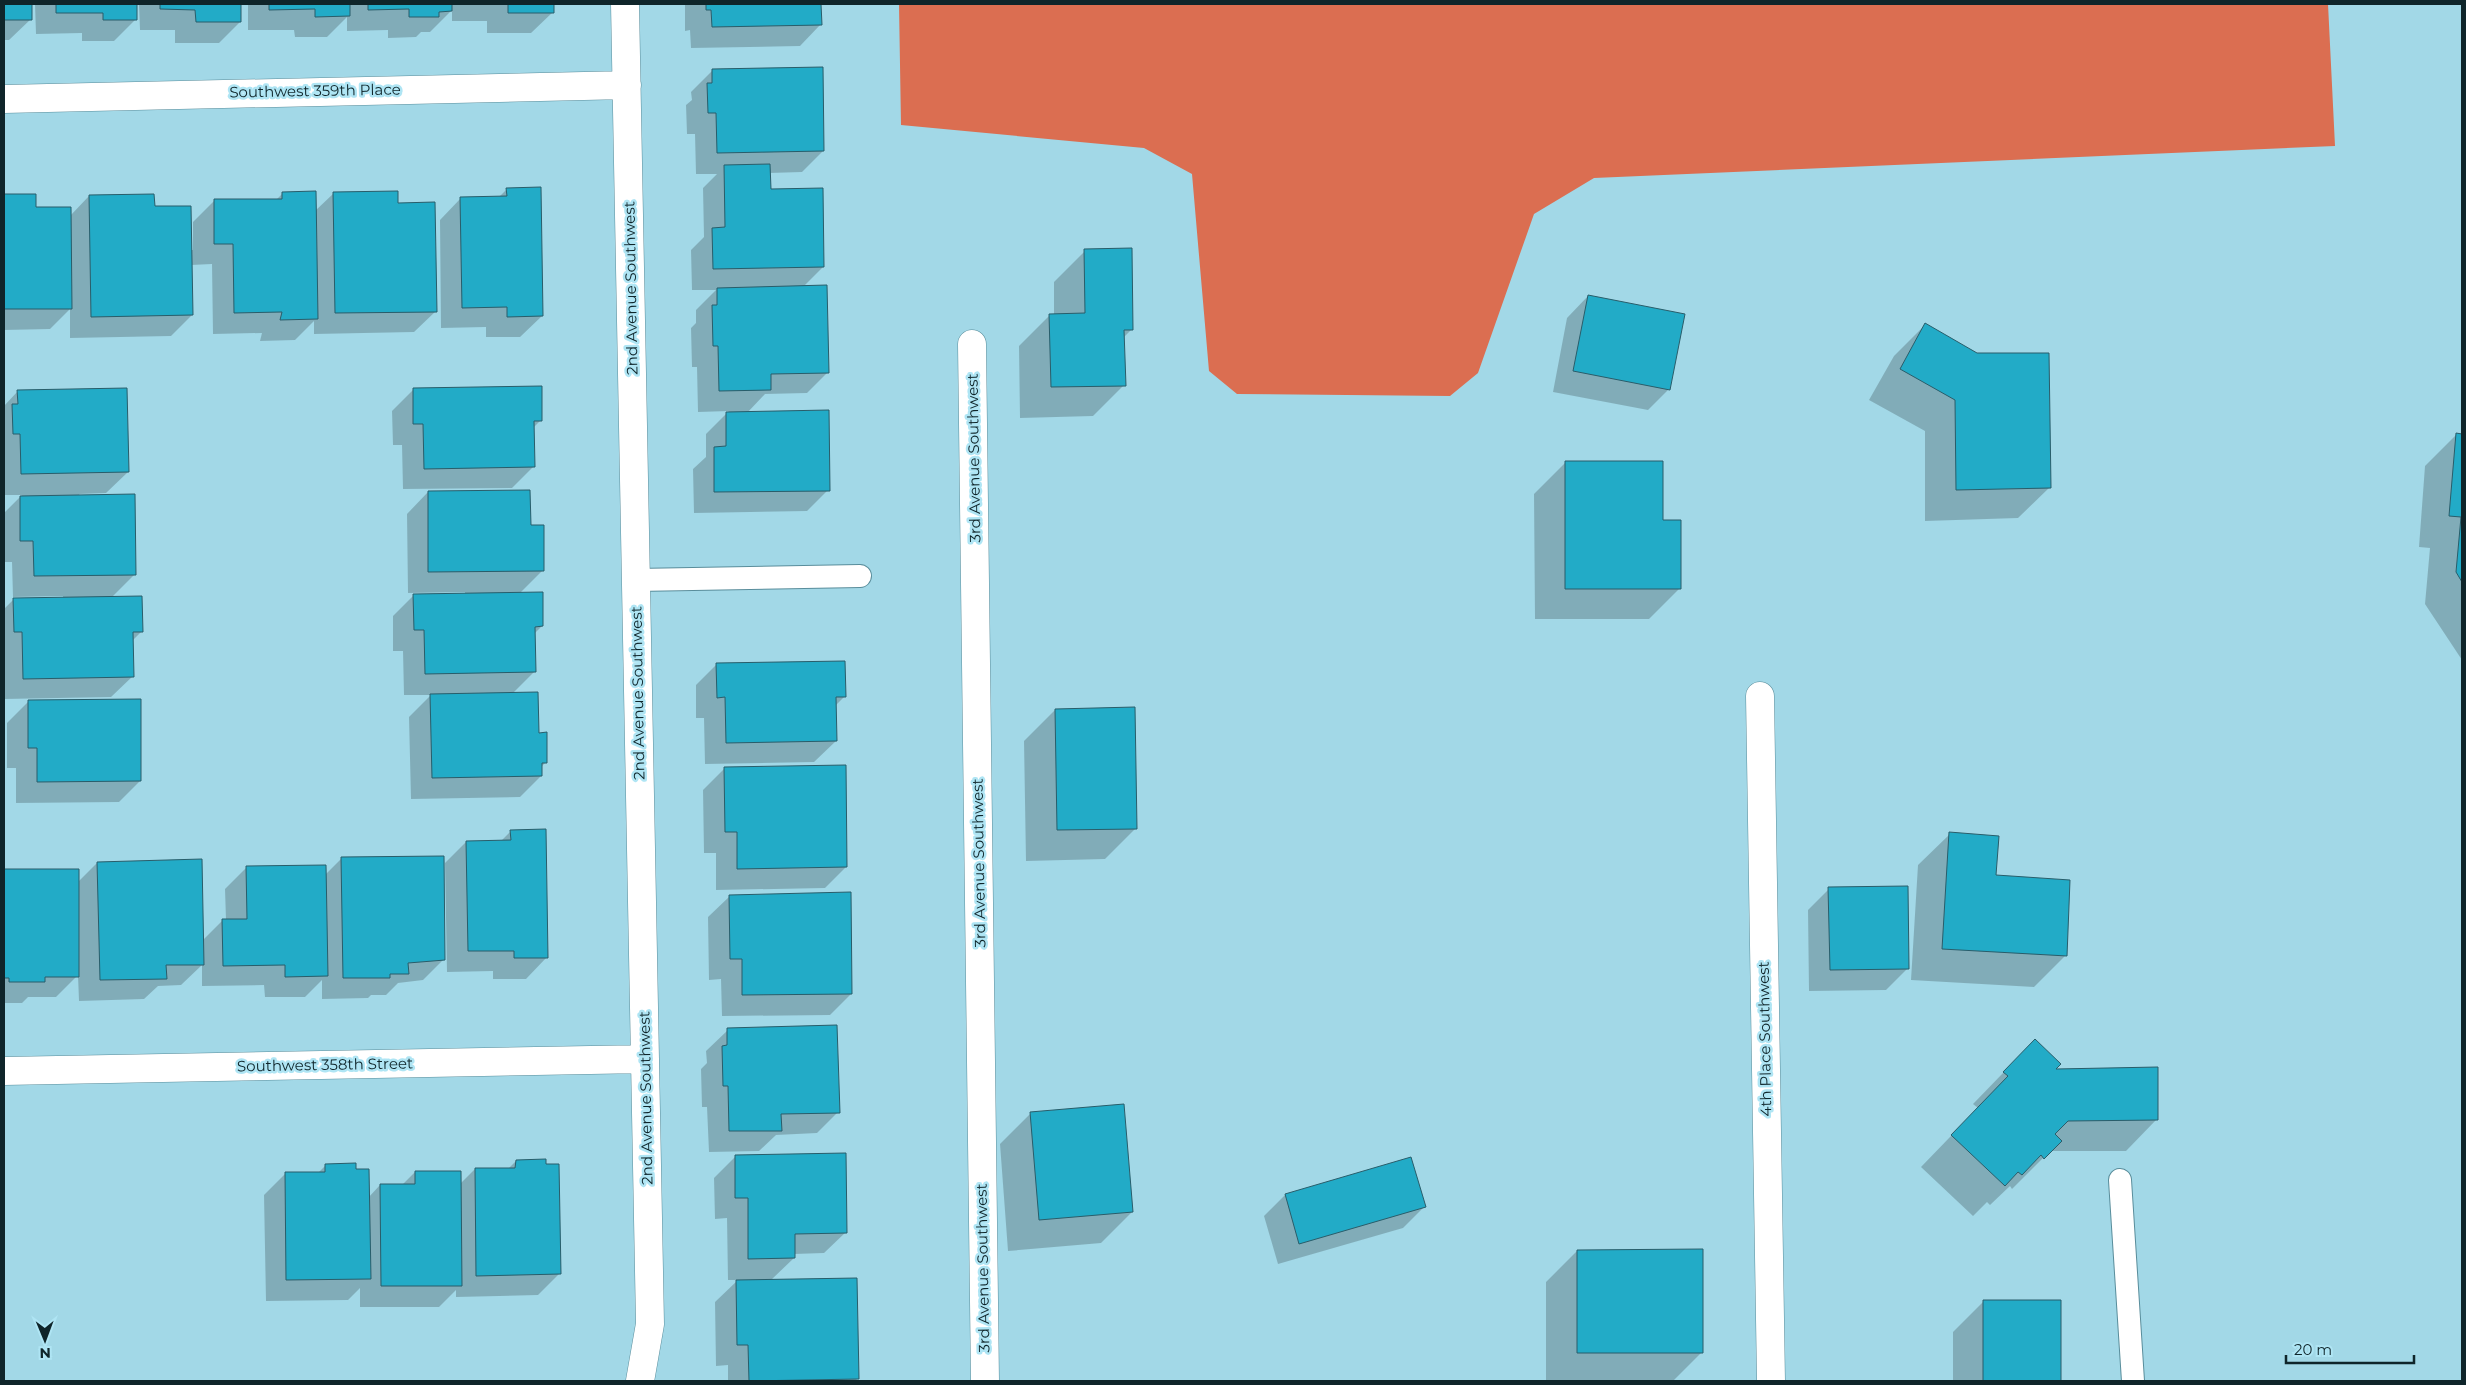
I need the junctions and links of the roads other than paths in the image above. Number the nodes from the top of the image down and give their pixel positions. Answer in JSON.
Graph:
{"nodes":[{"id":1,"x":625,"y":4,"type":"edge"},
{"id":2,"x":627,"y":85,"type":"junction"},
{"id":3,"x":4,"y":99,"type":"edge"},
{"id":4,"x":972,"y":344,"type":"dead end"},
{"id":5,"x":860,"y":576,"type":"dead end"},
{"id":6,"x":636,"y":580,"type":"junction"},
{"id":7,"x":1760,"y":696,"type":"dead end"},
{"id":8,"x":645,"y":1059,"type":"junction"},
{"id":9,"x":4,"y":1071,"type":"edge"},
{"id":10,"x":2120,"y":1180,"type":"dead end"},
{"id":11,"x":640,"y":1381,"type":"edge"},
{"id":12,"x":985,"y":1381,"type":"edge"},
{"id":13,"x":1770,"y":1381,"type":"edge"},
{"id":14,"x":2133,"y":1381,"type":"edge"}],
"edges":[{"from":1,"to":2,"type":"street","name":"2nd Avenue Southwest"},
{"from":2,"to":3,"type":"street","name":"Southwest 359th Place"},
{"from":2,"to":6,"type":"street","name":"2nd Avenue Southwest"},
{"from":4,"to":12,"type":"street","name":"3rd Avenue Southwest"},
{"from":5,"to":6,"type":"lane"},
{"from":6,"to":8,"type":"street","name":"2nd Avenue Southwest"},
{"from":7,"to":13,"type":"street","name":"4th Place Southwest"},
{"from":8,"to":9,"type":"street","name":"Southwest 358th Street"},
{"from":8,"to":11,"type":"street","name":"2nd Avenue Southwest"},
{"from":10,"to":14,"type":"lane"}]}
